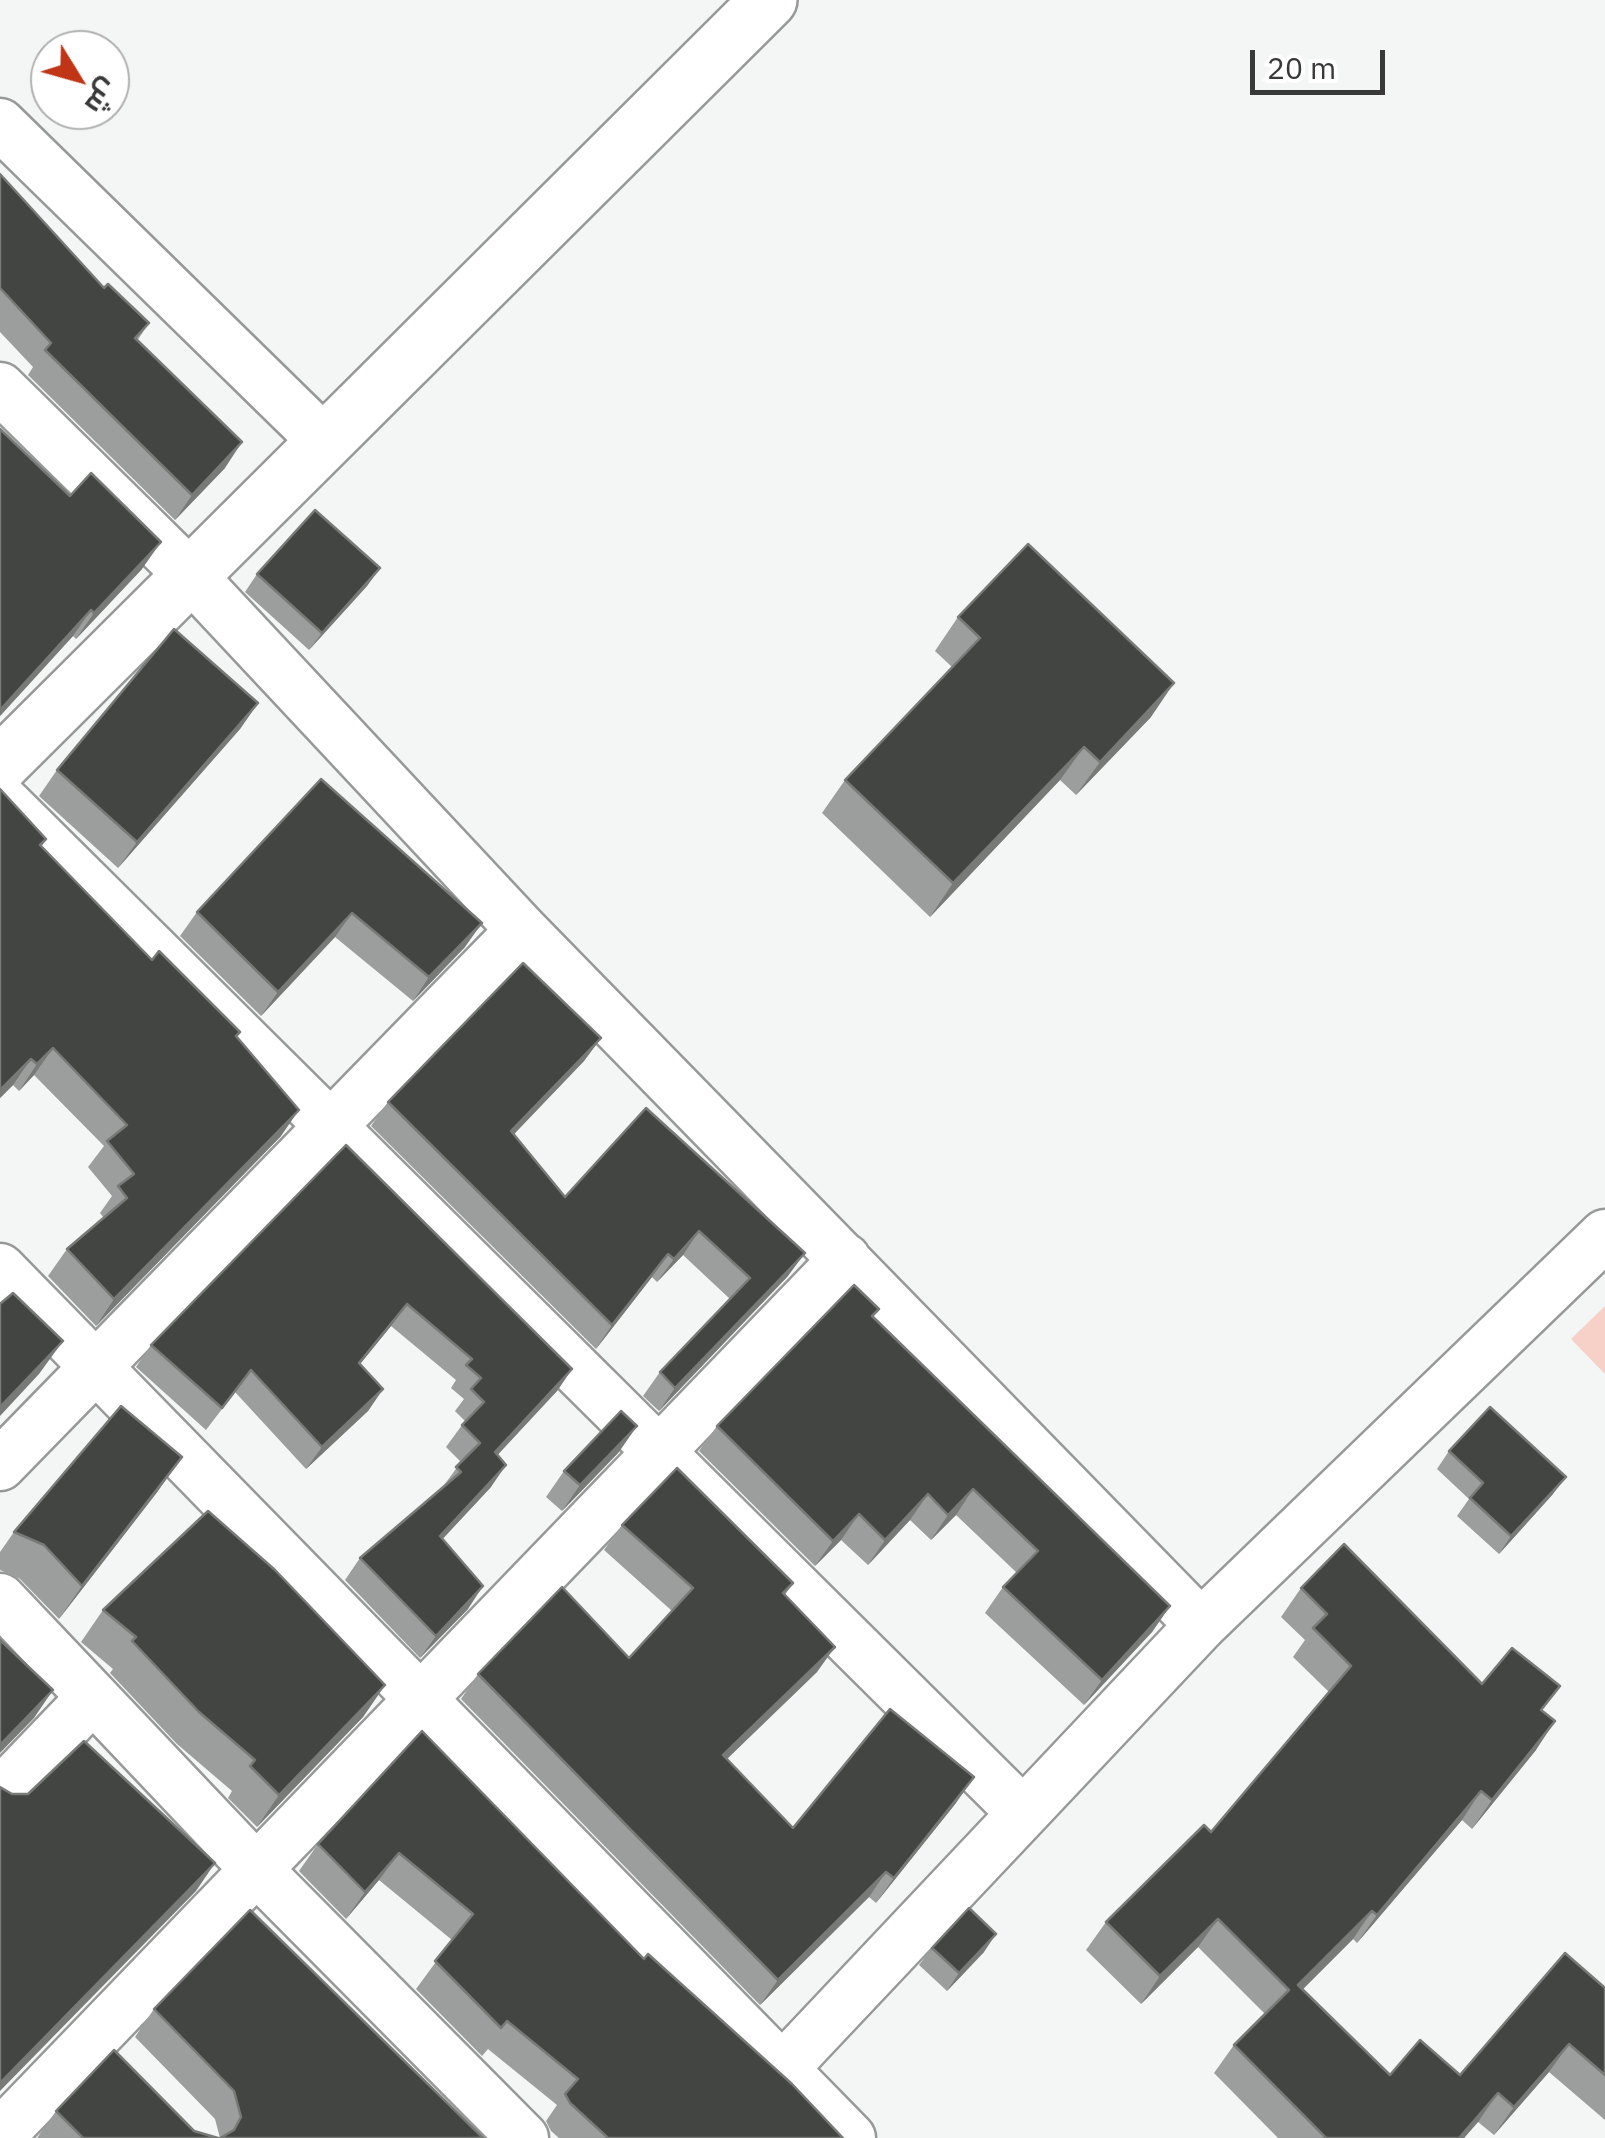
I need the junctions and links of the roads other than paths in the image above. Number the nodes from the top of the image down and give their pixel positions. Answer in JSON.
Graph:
{"nodes":[{"id":1,"x":769,"y":0,"type":"edge"},
{"id":2,"x":0,"y":124,"type":"edge"},
{"id":3,"x":0,"y":388,"type":"edge"},
{"id":4,"x":324,"y":442,"type":"junction"},
{"id":5,"x":190,"y":575,"type":"junction"},
{"id":6,"x":0,"y":765,"type":"edge"},
{"id":7,"x":0,"y":798,"type":"edge"},
{"id":8,"x":522,"y":930,"type":"junction"},
{"id":9,"x":334,"y":1124,"type":"junction"},
{"id":10,"x":1605,"y":1235,"type":"edge"},
{"id":11,"x":844,"y":1260,"type":"junction"},
{"id":12,"x":0,"y":1268,"type":"edge"},
{"id":13,"x":98,"y":1369,"type":"junction"},
{"id":14,"x":660,"y":1449,"type":"junction"},
{"id":15,"x":0,"y":1465,"type":"edge"},
{"id":16,"x":0,"y":1599,"type":"edge"},
{"id":17,"x":1201,"y":1625,"type":"junction"},
{"id":18,"x":93,"y":1696,"type":"junction"},
{"id":19,"x":422,"y":1699,"type":"junction"},
{"id":20,"x":0,"y":1794,"type":"edge"},
{"id":21,"x":1023,"y":1813,"type":"junction"},
{"id":22,"x":257,"y":1870,"type":"junction"},
{"id":23,"x":95,"y":2037,"type":"junction"},
{"id":24,"x":782,"y":2069,"type":"junction"},
{"id":25,"x":132,"y":2075,"type":"edge"},
{"id":26,"x":824,"y":2129,"type":"edge"},
{"id":27,"x":0,"y":2135,"type":"edge"},
{"id":28,"x":523,"y":2138,"type":"edge"}],
"edges":[{"from":1,"to":4,"type":"street"},
{"from":2,"to":4,"type":"street"},
{"from":3,"to":5,"type":"street"},
{"from":4,"to":5,"type":"street"},
{"from":5,"to":6,"type":"street"},
{"from":5,"to":8,"type":"street"},
{"from":7,"to":9,"type":"street"},
{"from":8,"to":9,"type":"street"},
{"from":8,"to":11,"type":"street"},
{"from":9,"to":13,"type":"street"},
{"from":9,"to":14,"type":"street"},
{"from":10,"to":17,"type":"street"},
{"from":11,"to":14,"type":"street"},
{"from":11,"to":17,"type":"street"},
{"from":12,"to":13,"type":"street"},
{"from":13,"to":15,"type":"street"},
{"from":13,"to":19,"type":"street"},
{"from":14,"to":19,"type":"street"},
{"from":14,"to":21,"type":"street"},
{"from":16,"to":18,"type":"street"},
{"from":17,"to":21,"type":"street"},
{"from":18,"to":20,"type":"street"},
{"from":18,"to":22,"type":"street"},
{"from":19,"to":22,"type":"street"},
{"from":19,"to":24,"type":"street"},
{"from":21,"to":24,"type":"street"},
{"from":22,"to":23,"type":"street"},
{"from":22,"to":28,"type":"street"},
{"from":23,"to":25,"type":"street"},
{"from":23,"to":27,"type":"street"},
{"from":24,"to":26,"type":"street"}]}
